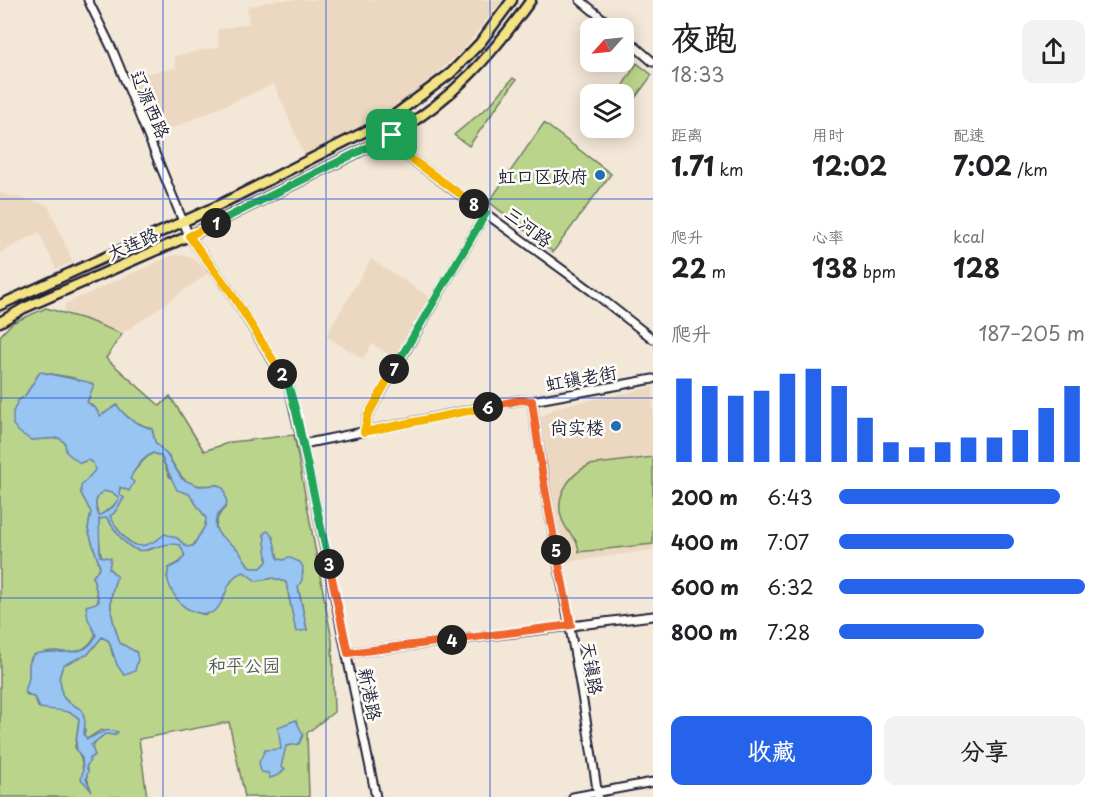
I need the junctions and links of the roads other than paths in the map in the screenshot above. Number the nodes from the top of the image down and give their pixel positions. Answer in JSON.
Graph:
{"nodes":[{"id":1,"x":88,"y":0,"type":"edge"},
{"id":2,"x":512,"y":0,"type":"edge"},
{"id":3,"x":531,"y":0,"type":"edge"},
{"id":4,"x":580,"y":0,"type":"edge"},
{"id":5,"x":602,"y":18,"type":"edge"},
{"id":6,"x":634,"y":46,"type":"edge"},
{"id":7,"x":653,"y":62,"type":"edge"},
{"id":8,"x":392,"y":135,"type":"junction"},
{"id":9,"x":486,"y":213,"type":"junction"},
{"id":10,"x":184,"y":221,"type":"junction"},
{"id":11,"x":189,"y":236,"type":"junction"},
{"id":12,"x":0,"y":305,"type":"edge"},
{"id":13,"x":0,"y":310,"type":"edge"},
{"id":14,"x":10,"y":315,"type":"junction"},
{"id":15,"x":0,"y":322,"type":"edge"},
{"id":16,"x":653,"y":339,"type":"edge"},
{"id":17,"x":653,"y":379,"type":"edge"},
{"id":18,"x":532,"y":401,"type":"junction"},
{"id":19,"x":364,"y":432,"type":"junction"},
{"id":20,"x":303,"y":444,"type":"junction"},
{"id":21,"x":653,"y":616,"type":"edge"},
{"id":22,"x":571,"y":625,"type":"junction"},
{"id":23,"x":348,"y":653,"type":"junction"},
{"id":24,"x":653,"y":782,"type":"edge"},
{"id":25,"x":598,"y":795,"type":"edge"},
{"id":26,"x":376,"y":797,"type":"edge"},
{"id":27,"x":573,"y":797,"type":"edge"}],
"edges":[{"from":1,"to":10,"type":"street","name":"辽源西路"},
{"from":2,"to":10,"type":"main road","name":"大连路"},
{"from":3,"to":8,"type":"main road","name":"大连路"},
{"from":4,"to":5,"type":"street"},
{"from":6,"to":7,"type":"street"},
{"from":8,"to":9,"type":"street","name":"三河路"},
{"from":8,"to":11,"type":"main road","name":"大连路"},
{"from":9,"to":16,"type":"street","name":"三河路"},
{"from":9,"to":19,"type":"street"},
{"from":10,"to":11,"type":"street","name":"辽源西路"},
{"from":10,"to":12,"type":"main road","name":"大连路"},
{"from":11,"to":14,"type":"main road","name":"大连路"},
{"from":11,"to":20,"type":"street","name":"新港路"},
{"from":13,"to":14,"type":"main road"},
{"from":14,"to":15,"type":"main road","name":"大连路"},
{"from":17,"to":18,"type":"street","name":"虹镇老街"},
{"from":18,"to":19,"type":"street","name":"虹镇老街"},
{"from":18,"to":22,"type":"street","name":"天镇路"},
{"from":19,"to":20,"type":"street","name":"虹镇老街"},
{"from":20,"to":23,"type":"street","name":"新港路"},
{"from":21,"to":22,"type":"street"},
{"from":22,"to":23,"type":"street"},
{"from":22,"to":25,"type":"street","name":"天镇路"},
{"from":23,"to":26,"type":"street","name":"新港路"},
{"from":24,"to":25,"type":"street"},
{"from":25,"to":27,"type":"street"}]}
